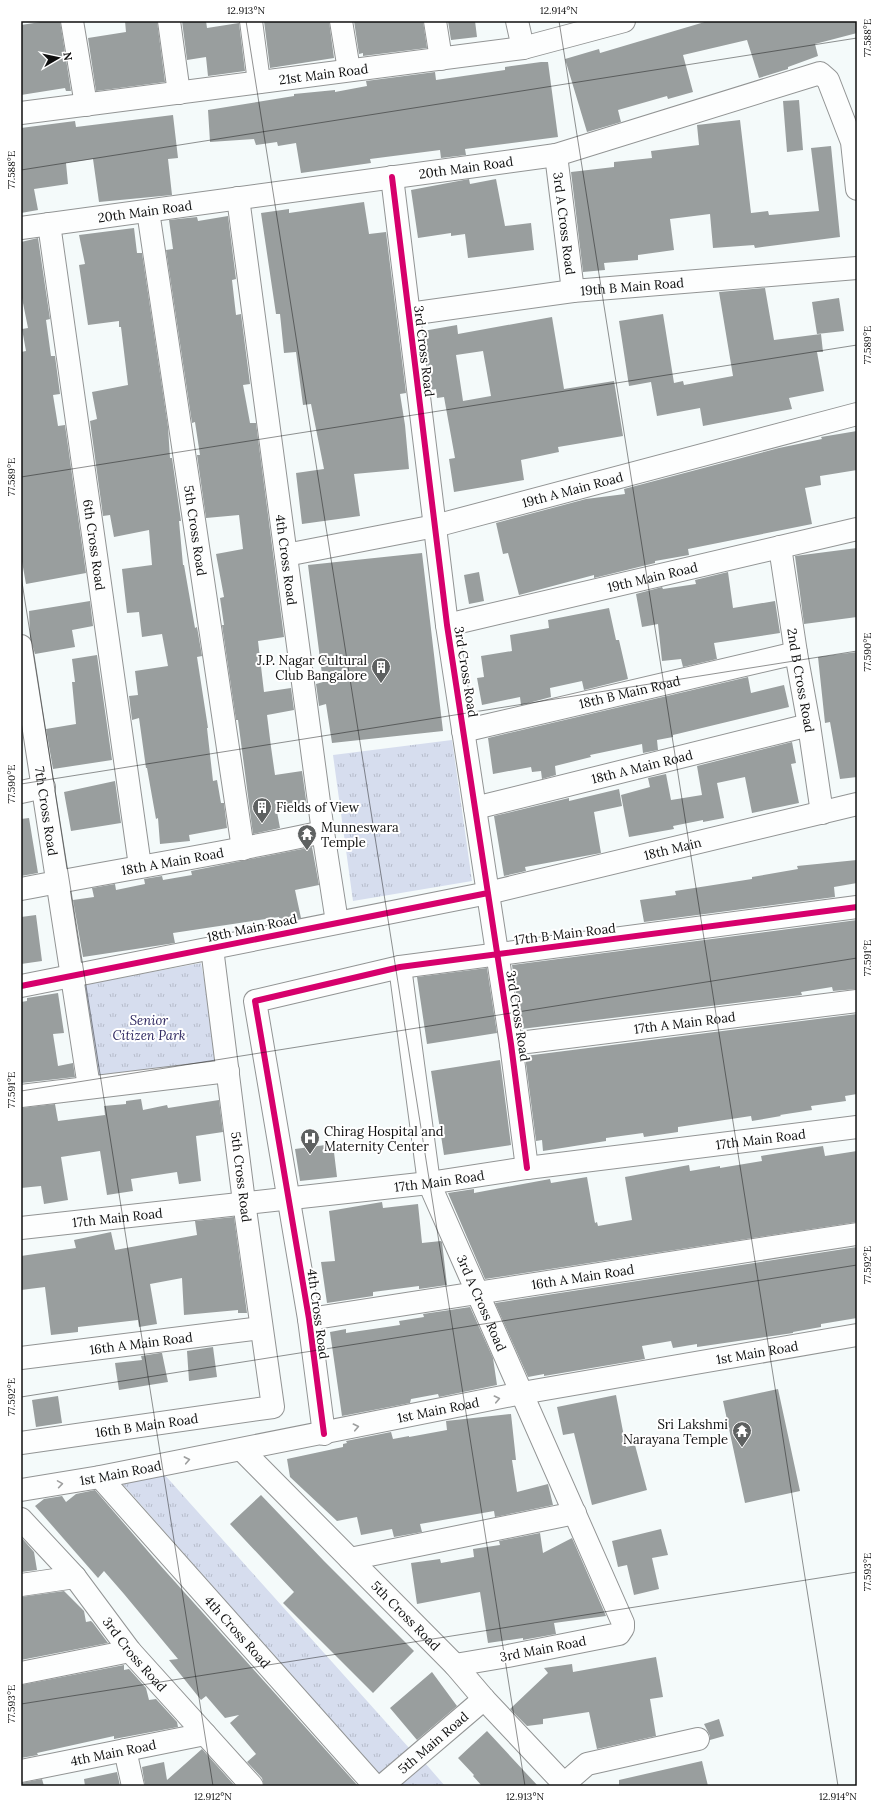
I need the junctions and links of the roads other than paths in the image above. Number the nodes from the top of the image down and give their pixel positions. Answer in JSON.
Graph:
{"nodes":[{"id":1,"x":72,"y":21,"type":"edge"},
{"id":2,"x":169,"y":21,"type":"edge"},
{"id":3,"x":251,"y":21,"type":"edge"},
{"id":4,"x":341,"y":21,"type":"edge"},
{"id":5,"x":435,"y":21,"type":"edge"},
{"id":6,"x":518,"y":21,"type":"edge"},
{"id":7,"x":624,"y":21,"type":"edge"},
{"id":8,"x":523,"y":48,"type":"junction"},
{"id":9,"x":441,"y":59,"type":"junction"},
{"id":10,"x":349,"y":70,"type":"junction"},
{"id":11,"x":259,"y":82,"type":"junction"},
{"id":12,"x":179,"y":93,"type":"junction"},
{"id":13,"x":86,"y":105,"type":"junction"},
{"id":14,"x":21,"y":113,"type":"edge"},
{"id":15,"x":855,"y":142,"type":"edge"},
{"id":16,"x":556,"y":155,"type":"junction"},
{"id":17,"x":392,"y":178,"type":"junction"},
{"id":18,"x":857,"y":190,"type":"edge"},
{"id":19,"x":238,"y":198,"type":"junction"},
{"id":20,"x":148,"y":211,"type":"junction"},
{"id":21,"x":48,"y":224,"type":"junction"},
{"id":22,"x":21,"y":228,"type":"edge"},
{"id":23,"x":857,"y":268,"type":"edge"},
{"id":24,"x":573,"y":291,"type":"junction"},
{"id":25,"x":409,"y":314,"type":"junction"},
{"id":26,"x":857,"y":414,"type":"edge"},
{"id":27,"x":435,"y":526,"type":"junction"},
{"id":28,"x":857,"y":529,"type":"edge"},
{"id":29,"x":780,"y":547,"type":"junction"},
{"id":30,"x":286,"y":555,"type":"junction"},
{"id":31,"x":447,"y":625,"type":"junction"},
{"id":32,"x":21,"y":646,"type":"edge"},
{"id":33,"x":796,"y":653,"type":"junction"},
{"id":34,"x":809,"y":725,"type":"junction"},
{"id":35,"x":463,"y":731,"type":"junction"},
{"id":36,"x":44,"y":787,"type":"junction"},
{"id":37,"x":21,"y":792,"type":"edge"},
{"id":38,"x":857,"y":804,"type":"edge"},
{"id":39,"x":475,"y":808,"type":"junction"},
{"id":40,"x":822,"y":813,"type":"junction"},
{"id":41,"x":323,"y":832,"type":"junction"},
{"id":42,"x":243,"y":849,"type":"junction"},
{"id":43,"x":140,"y":866,"type":"junction"},
{"id":44,"x":58,"y":882,"type":"junction"},
{"id":45,"x":21,"y":889,"type":"edge"},
{"id":46,"x":488,"y":893,"type":"junction"},
{"id":47,"x":857,"y":907,"type":"edge"},
{"id":48,"x":337,"y":922,"type":"junction"},
{"id":49,"x":212,"y":948,"type":"junction"},
{"id":50,"x":497,"y":954,"type":"junction"},
{"id":51,"x":400,"y":967,"type":"junction"},
{"id":52,"x":73,"y":976,"type":"junction"},
{"id":53,"x":21,"y":986,"type":"edge"},
{"id":54,"x":255,"y":1001,"type":"joint"},
{"id":55,"x":857,"y":1001,"type":"edge"},
{"id":56,"x":512,"y":1044,"type":"junction"},
{"id":57,"x":228,"y":1071,"type":"junction"},
{"id":58,"x":89,"y":1087,"type":"junction"},
{"id":59,"x":21,"y":1096,"type":"edge"},
{"id":60,"x":857,"y":1127,"type":"edge"},
{"id":61,"x":527,"y":1168,"type":"junction"},
{"id":62,"x":429,"y":1183,"type":"junction"},
{"id":63,"x":289,"y":1197,"type":"junction"},
{"id":64,"x":244,"y":1202,"type":"junction"},
{"id":65,"x":21,"y":1228,"type":"edge"},
{"id":66,"x":857,"y":1234,"type":"edge"},
{"id":67,"x":478,"y":1293,"type":"junction"},
{"id":68,"x":308,"y":1319,"type":"junction"},
{"id":69,"x":261,"y":1328,"type":"junction"},
{"id":70,"x":857,"y":1335,"type":"edge"},
{"id":71,"x":21,"y":1358,"type":"edge"},
{"id":72,"x":522,"y":1393,"type":"junction"},
{"id":73,"x":273,"y":1407,"type":"joint"},
{"id":74,"x":324,"y":1434,"type":"junction"},
{"id":75,"x":21,"y":1443,"type":"edge"},
{"id":76,"x":242,"y":1450,"type":"junction"},
{"id":77,"x":100,"y":1477,"type":"junction"},
{"id":78,"x":21,"y":1490,"type":"edge"},
{"id":79,"x":575,"y":1513,"type":"junction"},
{"id":80,"x":21,"y":1519,"type":"edge"},
{"id":81,"x":350,"y":1559,"type":"junction"},
{"id":82,"x":75,"y":1577,"type":"junction"},
{"id":83,"x":21,"y":1585,"type":"edge"},
{"id":84,"x":623,"y":1622,"type":"joint"},
{"id":85,"x":130,"y":1651,"type":"junction"},
{"id":86,"x":455,"y":1665,"type":"junction"},
{"id":87,"x":21,"y":1673,"type":"edge"},
{"id":88,"x":484,"y":1699,"type":"junction"},
{"id":89,"x":205,"y":1734,"type":"junction"},
{"id":90,"x":698,"y":1739,"type":"dead end"},
{"id":91,"x":125,"y":1750,"type":"junction"},
{"id":92,"x":21,"y":1771,"type":"edge"},
{"id":93,"x":565,"y":1785,"type":"edge"},
{"id":94,"x":133,"y":1786,"type":"edge"},
{"id":95,"x":252,"y":1786,"type":"edge"},
{"id":96,"x":375,"y":1786,"type":"edge"},
{"id":97,"x":382,"y":1786,"type":"edge"}],
"edges":[{"from":1,"to":13,"type":"street"},
{"from":2,"to":12,"type":"street"},
{"from":3,"to":11,"type":"street"},
{"from":4,"to":10,"type":"street"},
{"from":5,"to":9,"type":"street"},
{"from":6,"to":8,"type":"street"},
{"from":7,"to":8,"type":"street","name":"21st Main Road"},
{"from":8,"to":9,"type":"street","name":"21st Main Road"},
{"from":9,"to":10,"type":"street","name":"21st Main Road"},
{"from":10,"to":11,"type":"street","name":"21st Main Road"},
{"from":11,"to":12,"type":"street","name":"21st Main Road"},
{"from":12,"to":13,"type":"street","name":"21st Main Road"},
{"from":13,"to":14,"type":"street","name":"21st Main Road"},
{"from":15,"to":16,"type":"street","name":"20th Main Road"},
{"from":15,"to":18,"type":"street"},
{"from":16,"to":17,"type":"street","name":"20th Main Road"},
{"from":16,"to":24,"type":"street","name":"3rd A Cross Road"},
{"from":17,"to":19,"type":"street","name":"20th Main Road"},
{"from":17,"to":25,"type":"street","name":"3rd Cross Road"},
{"from":19,"to":20,"type":"street","name":"20th Main Road"},
{"from":19,"to":30,"type":"street","name":"4th Cross Road"},
{"from":20,"to":21,"type":"street","name":"20th Main Road"},
{"from":20,"to":42,"type":"street","name":"5th Cross Road"},
{"from":21,"to":22,"type":"street","name":"20th Main Road"},
{"from":21,"to":43,"type":"street","name":"6th Cross Road"},
{"from":23,"to":24,"type":"street","name":"19th B Main Road"},
{"from":24,"to":25,"type":"street","name":"19th B Main Road"},
{"from":25,"to":27,"type":"street","name":"3rd Cross Road"},
{"from":26,"to":27,"type":"street","name":"19th A Main Road"},
{"from":27,"to":30,"type":"street","name":"19th A Main Road"},
{"from":27,"to":31,"type":"street","name":"3rd Cross Road"},
{"from":28,"to":29,"type":"street","name":"19th Main Road"},
{"from":29,"to":31,"type":"street","name":"19th Main Road"},
{"from":29,"to":33,"type":"street","name":"2nd B Cross Road"},
{"from":30,"to":41,"type":"street","name":"4th Cross Road"},
{"from":31,"to":35,"type":"street","name":"3rd Cross Road"},
{"from":32,"to":36,"type":"street","name":"7th Cross Road"},
{"from":33,"to":34,"type":"street","name":"2nd B Cross Road"},
{"from":33,"to":35,"type":"street","name":"18th B Main Road"},
{"from":34,"to":39,"type":"street","name":"18th A Main Road"},
{"from":34,"to":40,"type":"street","name":"2nd B Cross Road"},
{"from":35,"to":39,"type":"street","name":"3rd Cross Road"},
{"from":36,"to":37,"type":"street"},
{"from":36,"to":44,"type":"street","name":"7th Cross Road"},
{"from":38,"to":40,"type":"street","name":"18th Main"},
{"from":39,"to":46,"type":"street","name":"3rd Cross Road"},
{"from":40,"to":46,"type":"street","name":"18th Main"},
{"from":41,"to":42,"type":"street","name":"18th A Main Road"},
{"from":41,"to":48,"type":"street","name":"4th Cross Road"},
{"from":42,"to":43,"type":"street","name":"18th A Main Road"},
{"from":43,"to":44,"type":"street","name":"18th A Main Road"},
{"from":44,"to":45,"type":"street","name":"18th A Main Road"},
{"from":44,"to":52,"type":"street","name":"7th Cross Road"},
{"from":46,"to":48,"type":"street","name":"18th Main Road"},
{"from":46,"to":50,"type":"street","name":"3rd Cross Road"},
{"from":47,"to":50,"type":"street","name":"17th B Main Road"},
{"from":48,"to":49,"type":"street","name":"18th Main Road"},
{"from":49,"to":52,"type":"street","name":"18th Main Road"},
{"from":49,"to":57,"type":"street","name":"5th Cross Road"},
{"from":50,"to":51,"type":"street","name":"17th B Main Road"},
{"from":50,"to":56,"type":"street","name":"3rd Cross Road"},
{"from":51,"to":54,"type":"street","name":"17th B Main Road"},
{"from":51,"to":62,"type":"street","name":"3rd A Cross Road"},
{"from":52,"to":53,"type":"street","name":"18th Main Road"},
{"from":52,"to":58,"type":"street","name":"7th Cross Road"},
{"from":54,"to":63,"type":"street","name":"4th Cross Road"},
{"from":55,"to":56,"type":"street","name":"17th A Main Road"},
{"from":56,"to":61,"type":"street","name":"3rd Cross Road"},
{"from":57,"to":58,"type":"street"},
{"from":57,"to":64,"type":"street","name":"5th Cross Road"},
{"from":58,"to":59,"type":"street"},
{"from":60,"to":61,"type":"street","name":"17th Main Road"},
{"from":61,"to":62,"type":"street","name":"17th Main Road"},
{"from":62,"to":63,"type":"street","name":"17th Main Road"},
{"from":62,"to":67,"type":"street","name":"3rd A Cross Road"},
{"from":63,"to":64,"type":"street","name":"17th Main Road"},
{"from":63,"to":68,"type":"street","name":"4th Cross Road"},
{"from":64,"to":65,"type":"street","name":"17th Main Road"},
{"from":64,"to":69,"type":"street","name":"5th Cross Road"},
{"from":66,"to":67,"type":"street","name":"16th A Main Road"},
{"from":67,"to":68,"type":"street","name":"16th A Main Road"},
{"from":67,"to":72,"type":"street","name":"3rd A Cross Road"},
{"from":68,"to":74,"type":"street","name":"4th Cross Road"},
{"from":69,"to":71,"type":"street","name":"16th A Main Road"},
{"from":69,"to":73,"type":"street","name":"5th Cross Road"},
{"from":70,"to":72,"type":"street","name":"1st Main Road"},
{"from":74,"to":72,"type":"street","name":"1st Main Road","one_way":true},
{"from":72,"to":79,"type":"street","name":"3rd A Cross Road"},
{"from":73,"to":75,"type":"street","name":"16th B Main Road"},
{"from":74,"to":76,"type":"street","name":"1st Main Road"},
{"from":77,"to":76,"type":"street","name":"1st Main Road","one_way":true},
{"from":76,"to":81,"type":"street","name":"5th Cross Road"},
{"from":78,"to":77,"type":"street","name":"1st Main Road","one_way":true},
{"from":77,"to":96,"type":"street","name":"4th Cross Road"},
{"from":79,"to":81,"type":"street"},
{"from":79,"to":84,"type":"street","name":"3rd A Cross Road"},
{"from":80,"to":82,"type":"street","name":"3rd Cross Road"},
{"from":81,"to":86,"type":"street","name":"5th Cross Road"},
{"from":82,"to":83,"type":"street"},
{"from":82,"to":85,"type":"street","name":"3rd Cross Road"},
{"from":84,"to":86,"type":"street","name":"3rd Main Road"},
{"from":85,"to":87,"type":"street"},
{"from":85,"to":89,"type":"street","name":"3rd Cross Road"},
{"from":86,"to":88,"type":"street","name":"5th Cross Road"},
{"from":88,"to":93,"type":"street","name":"5th Cross Road"},
{"from":88,"to":97,"type":"street","name":"5th Main Road"},
{"from":89,"to":91,"type":"street","name":"4th Main Road"},
{"from":89,"to":95,"type":"street","name":"3rd Cross Road"},
{"from":90,"to":93,"type":"street"},
{"from":91,"to":92,"type":"street","name":"4th Main Road"},
{"from":91,"to":94,"type":"street"}]}
